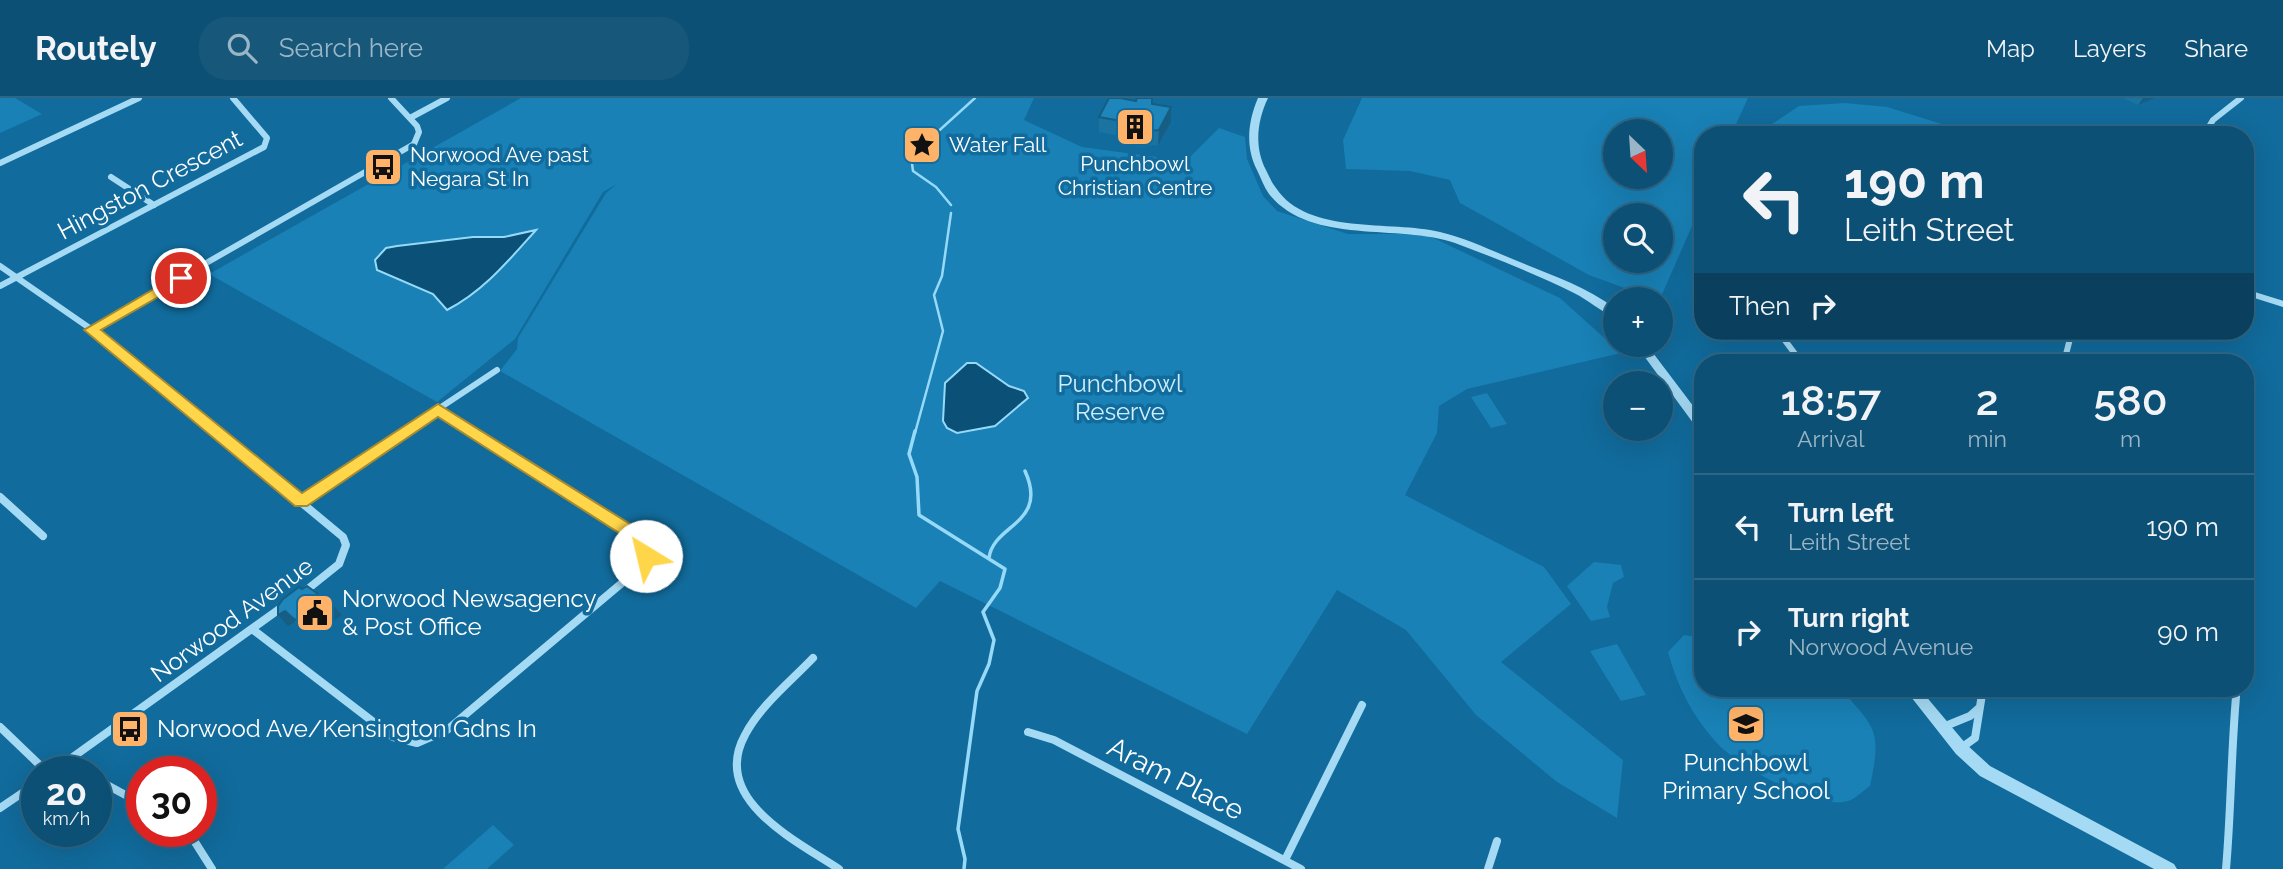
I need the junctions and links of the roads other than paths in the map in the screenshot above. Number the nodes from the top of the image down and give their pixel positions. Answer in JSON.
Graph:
{"nodes":[{"id":1,"x":139,"y":98,"type":"edge"},
{"id":2,"x":233,"y":98,"type":"edge"},
{"id":3,"x":391,"y":98,"type":"edge"},
{"id":4,"x":447,"y":98,"type":"edge"},
{"id":5,"x":1263,"y":98,"type":"edge"},
{"id":6,"x":2241,"y":98,"type":"edge"},
{"id":7,"x":410,"y":117,"type":"junction"},
{"id":8,"x":2209,"y":126,"type":"edge"},
{"id":9,"x":0,"y":163,"type":"edge"},
{"id":10,"x":111,"y":177,"type":"dead end"},
{"id":11,"x":154,"y":205,"type":"junction"},
{"id":12,"x":0,"y":266,"type":"edge"},
{"id":13,"x":16,"y":278,"type":"junction"},
{"id":14,"x":0,"y":286,"type":"edge"},
{"id":15,"x":2254,"y":295,"type":"edge"},
{"id":16,"x":2283,"y":304,"type":"edge"},
{"id":17,"x":1603,"y":305,"type":"edge"},
{"id":18,"x":91,"y":330,"type":"junction"},
{"id":19,"x":1650,"y":357,"type":"edge"},
{"id":20,"x":497,"y":370,"type":"dead end"},
{"id":21,"x":438,"y":410,"type":"junction"},
{"id":22,"x":1694,"y":416,"type":"edge"},
{"id":23,"x":0,"y":497,"type":"edge"},
{"id":24,"x":301,"y":501,"type":"junction"},
{"id":25,"x":43,"y":536,"type":"dead end"},
{"id":26,"x":252,"y":628,"type":"junction"},
{"id":27,"x":813,"y":658,"type":"dead end"},
{"id":28,"x":1918,"y":697,"type":"edge"},
{"id":29,"x":1981,"y":697,"type":"edge"},
{"id":30,"x":2236,"y":698,"type":"dead end"},
{"id":31,"x":1362,"y":705,"type":"dead end"},
{"id":32,"x":1979,"y":708,"type":"junction"},
{"id":33,"x":0,"y":727,"type":"edge"},
{"id":34,"x":1943,"y":727,"type":"junction"},
{"id":35,"x":1028,"y":732,"type":"dead end"},
{"id":36,"x":1961,"y":748,"type":"junction"},
{"id":37,"x":32,"y":756,"type":"edge"},
{"id":38,"x":74,"y":756,"type":"edge"},
{"id":39,"x":21,"y":794,"type":"edge"},
{"id":40,"x":0,"y":808,"type":"edge"},
{"id":41,"x":1497,"y":841,"type":"dead end"},
{"id":42,"x":198,"y":847,"type":"edge"},
{"id":43,"x":1285,"y":860,"type":"junction"},
{"id":44,"x":212,"y":869,"type":"edge"},
{"id":45,"x":839,"y":869,"type":"edge"},
{"id":46,"x":1301,"y":869,"type":"edge"},
{"id":47,"x":1488,"y":869,"type":"edge"},
{"id":48,"x":2169,"y":869,"type":"edge"},
{"id":49,"x":2226,"y":869,"type":"edge"}],
"edges":[{"from":1,"to":9,"type":"street"},
{"from":2,"to":11,"type":"street","name":"Hingston Crescent"},
{"from":3,"to":7,"type":"street"},
{"from":4,"to":7,"type":"street"},
{"from":5,"to":17,"type":"street"},
{"from":6,"to":8,"type":"street"},
{"from":7,"to":18,"type":"street"},
{"from":10,"to":11,"type":"street"},
{"from":11,"to":13,"type":"street","name":"Hingston Crescent"},
{"from":12,"to":13,"type":"street","name":"Norwood Avenue"},
{"from":13,"to":14,"type":"street","name":"Hingston Crescent"},
{"from":13,"to":18,"type":"street","name":"Norwood Avenue"},
{"from":15,"to":16,"type":"street"},
{"from":18,"to":24,"type":"street","name":"Norwood Avenue"},
{"from":19,"to":22,"type":"street"},
{"from":20,"to":21,"type":"street"},
{"from":21,"to":24,"type":"street"},
{"from":21,"to":26,"type":"street"},
{"from":23,"to":25,"type":"street"},
{"from":24,"to":26,"type":"street","name":"Norwood Avenue"},
{"from":26,"to":38,"type":"street","name":"Norwood Avenue"},
{"from":27,"to":45,"type":"street"},
{"from":28,"to":34,"type":"street"},
{"from":29,"to":32,"type":"street"},
{"from":30,"to":49,"type":"street"},
{"from":31,"to":43,"type":"street"},
{"from":32,"to":34,"type":"street"},
{"from":32,"to":36,"type":"street"},
{"from":33,"to":37,"type":"street"},
{"from":34,"to":36,"type":"street"},
{"from":35,"to":43,"type":"street","name":"Aram Place"},
{"from":36,"to":48,"type":"street"},
{"from":39,"to":40,"type":"street"},
{"from":41,"to":47,"type":"street"},
{"from":42,"to":44,"type":"street"},
{"from":43,"to":46,"type":"street","name":"Aram Place"}]}
